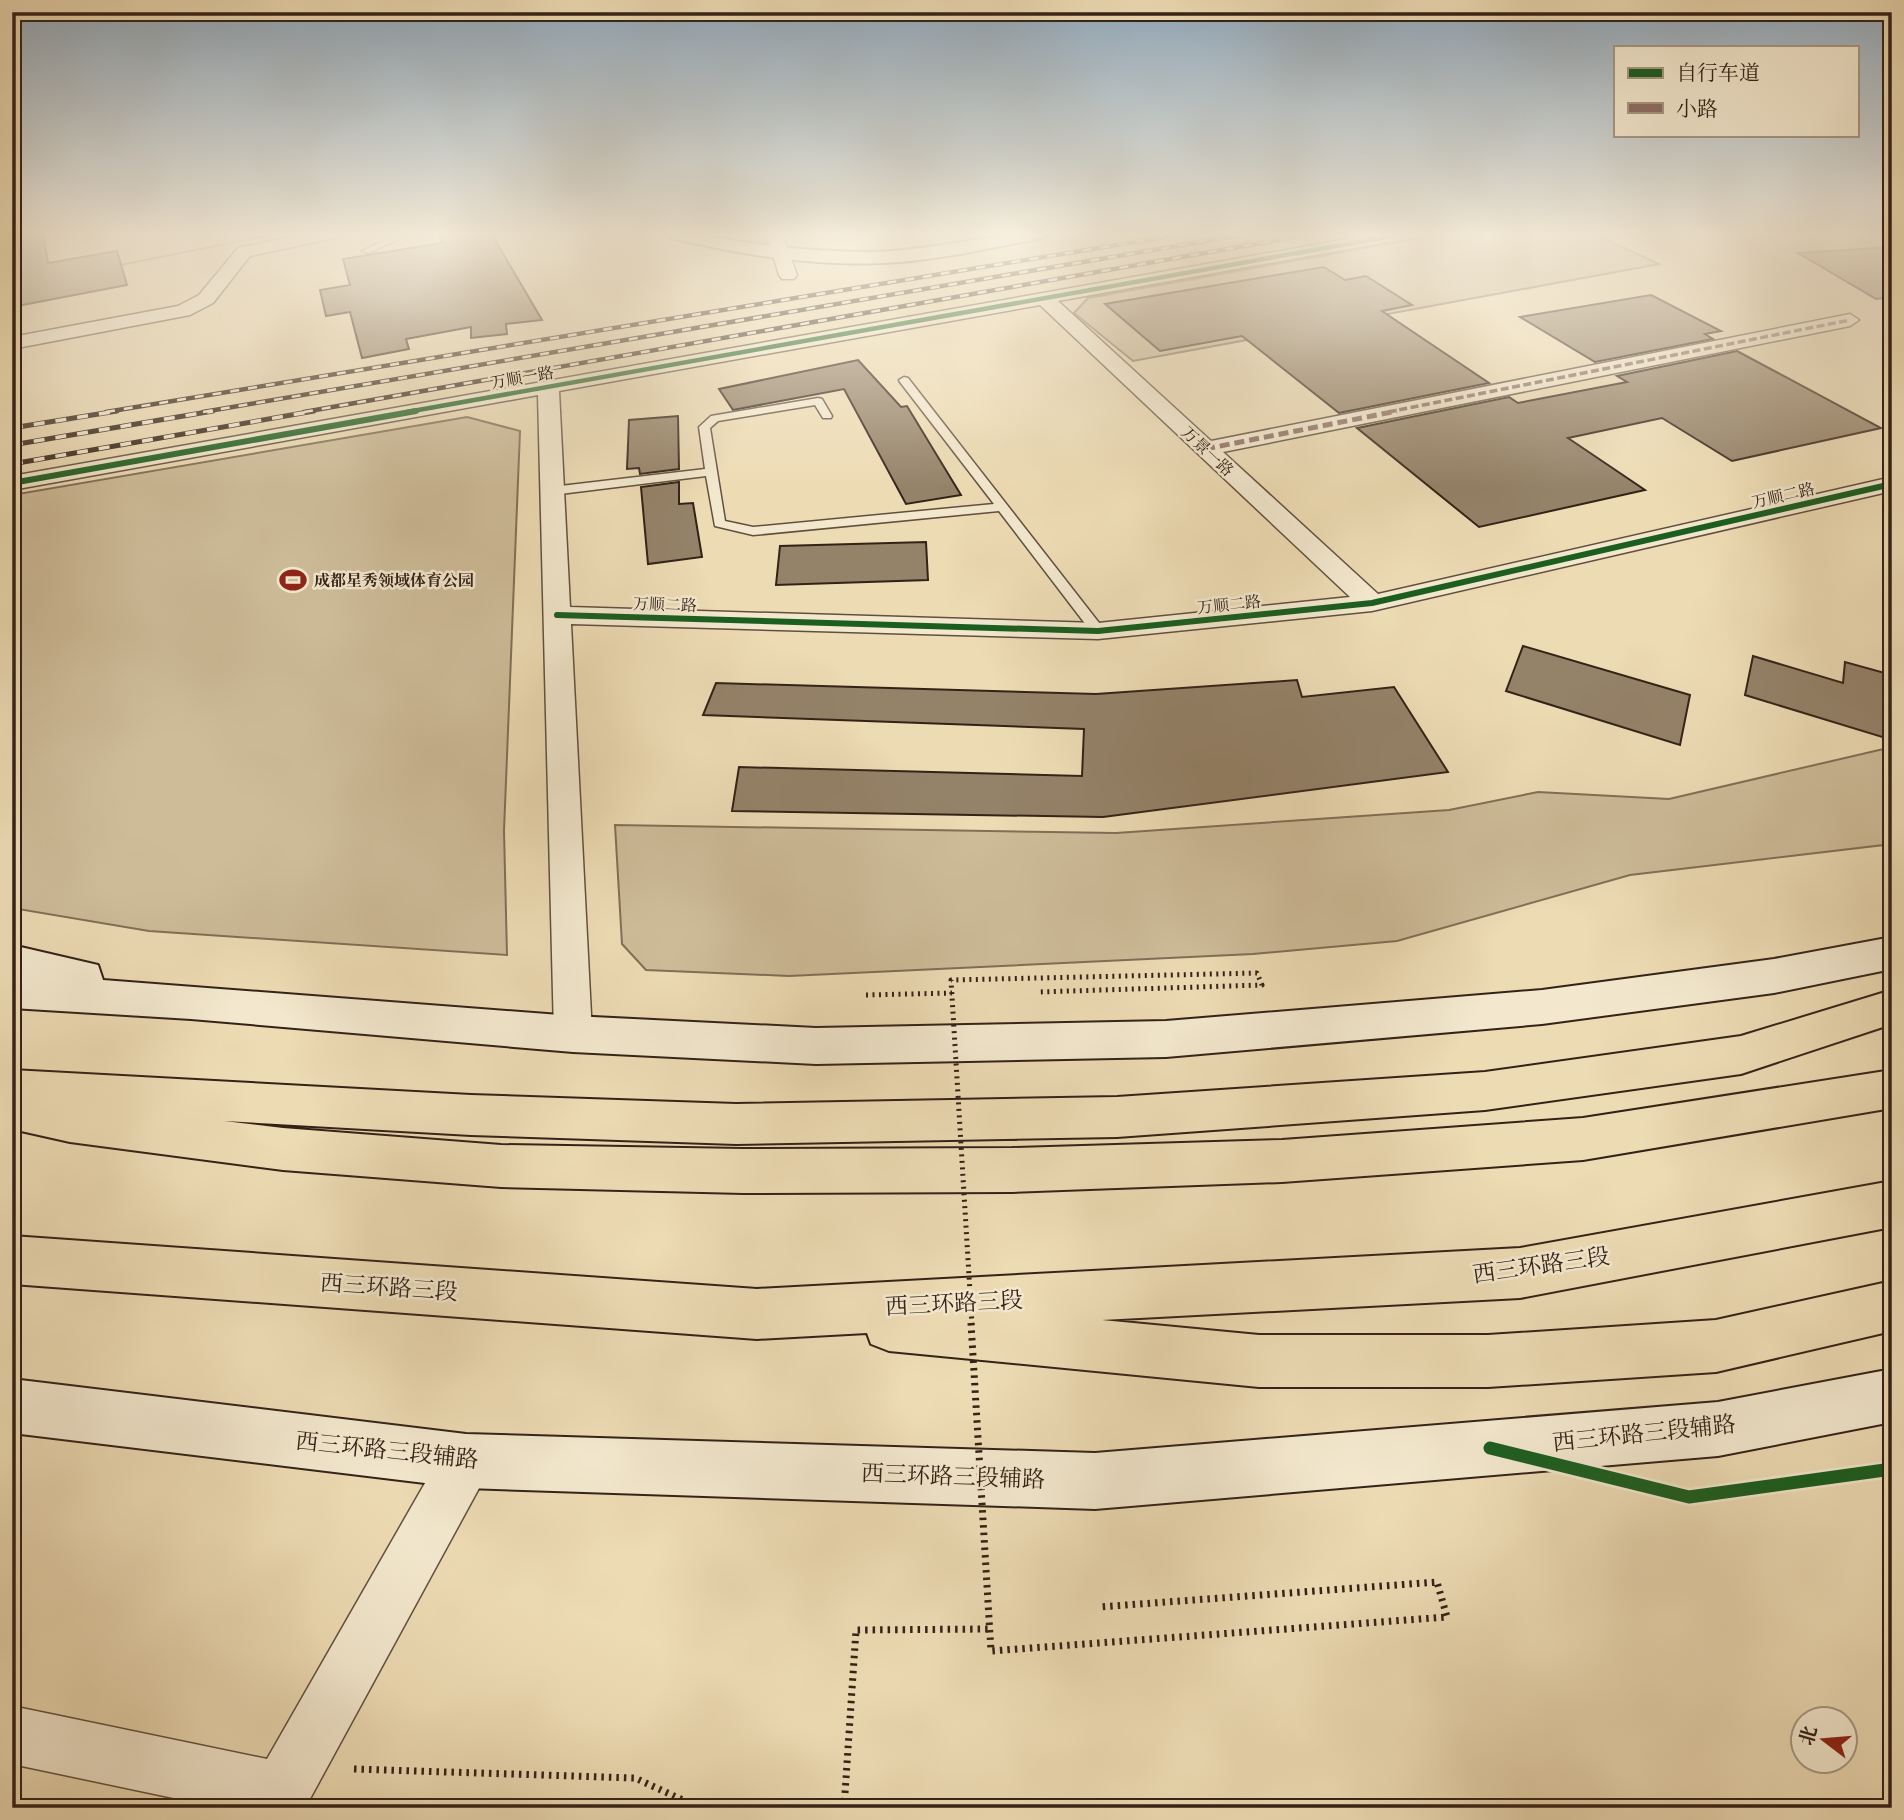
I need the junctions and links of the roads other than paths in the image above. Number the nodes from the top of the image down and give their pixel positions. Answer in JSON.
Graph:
{"nodes":[{"id":1,"x":146,"y":318,"type":"edge"},
{"id":2,"x":933,"y":318,"type":"edge"},
{"id":3,"x":1065,"y":318,"type":"edge"},
{"id":4,"x":1850,"y":320,"type":"dead end"},
{"id":5,"x":12,"y":343,"type":"edge"},
{"id":6,"x":904,"y":380,"type":"dead end"},
{"id":7,"x":548,"y":387,"type":"junction"},
{"id":8,"x":827,"y":416,"type":"dead end"},
{"id":9,"x":1205,"y":449,"type":"junction"},
{"id":10,"x":711,"y":472,"type":"junction"},
{"id":11,"x":12,"y":483,"type":"edge"},
{"id":12,"x":1892,"y":484,"type":"edge"},
{"id":13,"x":552,"y":491,"type":"junction"},
{"id":14,"x":1002,"y":507,"type":"junction"},
{"id":15,"x":1372,"y":603,"type":"junction"},
{"id":16,"x":557,"y":615,"type":"junction"},
{"id":17,"x":1098,"y":632,"type":"junction"},
{"id":18,"x":1892,"y":953,"type":"edge"},
{"id":19,"x":12,"y":961,"type":"edge"},
{"id":20,"x":12,"y":992,"type":"edge"},
{"id":21,"x":191,"y":1002,"type":"junction"},
{"id":22,"x":1892,"y":1007,"type":"edge"},
{"id":23,"x":573,"y":1034,"type":"junction"},
{"id":24,"x":12,"y":1089,"type":"edge"},
{"id":25,"x":1892,"y":1089,"type":"edge"},
{"id":26,"x":12,"y":1110,"type":"edge"},
{"id":27,"x":1892,"y":1204,"type":"edge"},
{"id":28,"x":12,"y":1260,"type":"edge"},
{"id":29,"x":1892,"y":1306,"type":"edge"},
{"id":30,"x":757,"y":1314,"type":"junction"},
{"id":31,"x":1892,"y":1395,"type":"edge"},
{"id":32,"x":12,"y":1406,"type":"edge"},
{"id":33,"x":466,"y":1461,"type":"junction"},
{"id":34,"x":12,"y":1735,"type":"edge"},
{"id":35,"x":277,"y":1799,"type":"edge"}],
"edges":[{"from":1,"to":5,"type":"street"},
{"from":2,"to":7,"type":"street","name":"万顺一路"},
{"from":3,"to":9,"type":"street","name":"万景一路"},
{"from":4,"to":9,"type":"street"},
{"from":6,"to":14,"type":"lane"},
{"from":7,"to":11,"type":"street","name":"万顺一路"},
{"from":7,"to":13,"type":"street"},
{"from":8,"to":10,"type":"lane"},
{"from":9,"to":15,"type":"street","name":"万景一路"},
{"from":10,"to":13,"type":"lane"},
{"from":10,"to":14,"type":"lane"},
{"from":12,"to":15,"type":"street","name":"万顺二路"},
{"from":13,"to":16,"type":"street"},
{"from":14,"to":17,"type":"lane"},
{"from":15,"to":17,"type":"street","name":"万顺二路"},
{"from":16,"to":17,"type":"street","name":"万顺二路"},
{"from":16,"to":23,"type":"street"},
{"from":18,"to":23,"type":"main road"},
{"from":19,"to":21,"type":"main road"},
{"from":20,"to":21,"type":"main road"},
{"from":21,"to":23,"type":"main road"},
{"from":22,"to":24,"type":"highway"},
{"from":25,"to":26,"type":"highway"},
{"from":27,"to":30,"type":"highway","name":"西三环路三段"},
{"from":28,"to":30,"type":"highway","name":"西三环路三段"},
{"from":29,"to":30,"type":"highway"},
{"from":31,"to":33,"type":"main road","name":"西三环路三段辅路"},
{"from":32,"to":33,"type":"main road","name":"西三环路三段辅路"},
{"from":33,"to":35,"type":"street"},
{"from":34,"to":35,"type":"street"}]}
